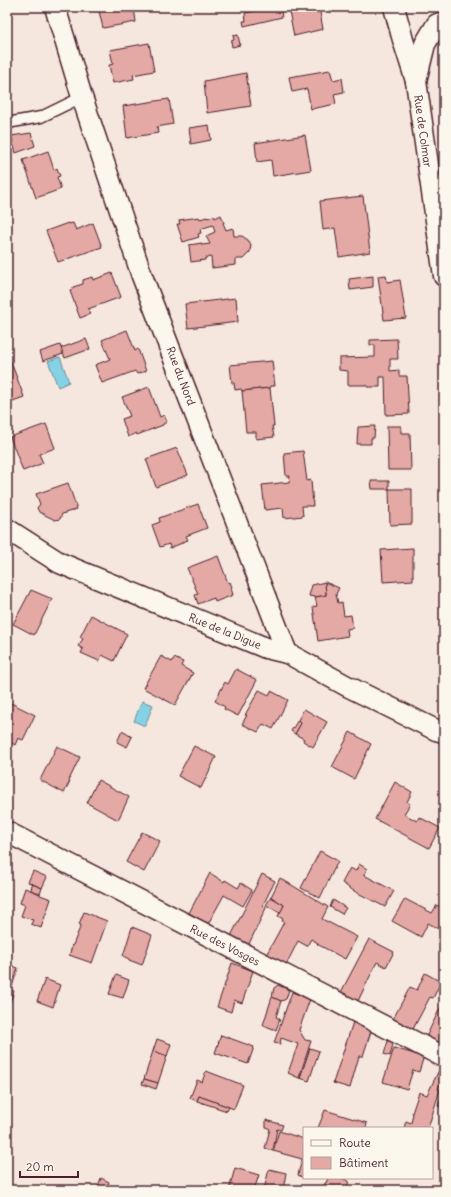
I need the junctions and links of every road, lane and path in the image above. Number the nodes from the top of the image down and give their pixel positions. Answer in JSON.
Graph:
{"nodes":[{"id":1,"x":55,"y":7,"type":"edge"},
{"id":2,"x":394,"y":7,"type":"edge"},
{"id":3,"x":444,"y":22,"type":"edge"},
{"id":4,"x":416,"y":81,"type":"junction"},
{"id":5,"x":82,"y":97,"type":"junction"},
{"id":6,"x":7,"y":122,"type":"edge"},
{"id":7,"x":444,"y":276,"type":"edge"},
{"id":8,"x":7,"y":529,"type":"edge"},
{"id":9,"x":287,"y":652,"type":"junction"},
{"id":10,"x":444,"y":732,"type":"edge"},
{"id":11,"x":7,"y":832,"type":"edge"},
{"id":12,"x":444,"y":1057,"type":"edge"}],
"edges":[{"from":1,"to":5,"type":"street","name":"Rue du Nord"},
{"from":2,"to":4,"type":"street","name":"Rue de Colmar"},
{"from":3,"to":4,"type":"street","name":"Rue de Colmar"},
{"from":4,"to":7,"type":"street","name":"Rue de Colmar"},
{"from":5,"to":6,"type":"lane"},
{"from":5,"to":9,"type":"street","name":"Rue du Nord"},
{"from":8,"to":9,"type":"street","name":"Rue de la Digue"},
{"from":9,"to":10,"type":"street","name":"Rue de la Digue"},
{"from":11,"to":12,"type":"street","name":"Rue des Vosges"}]}
